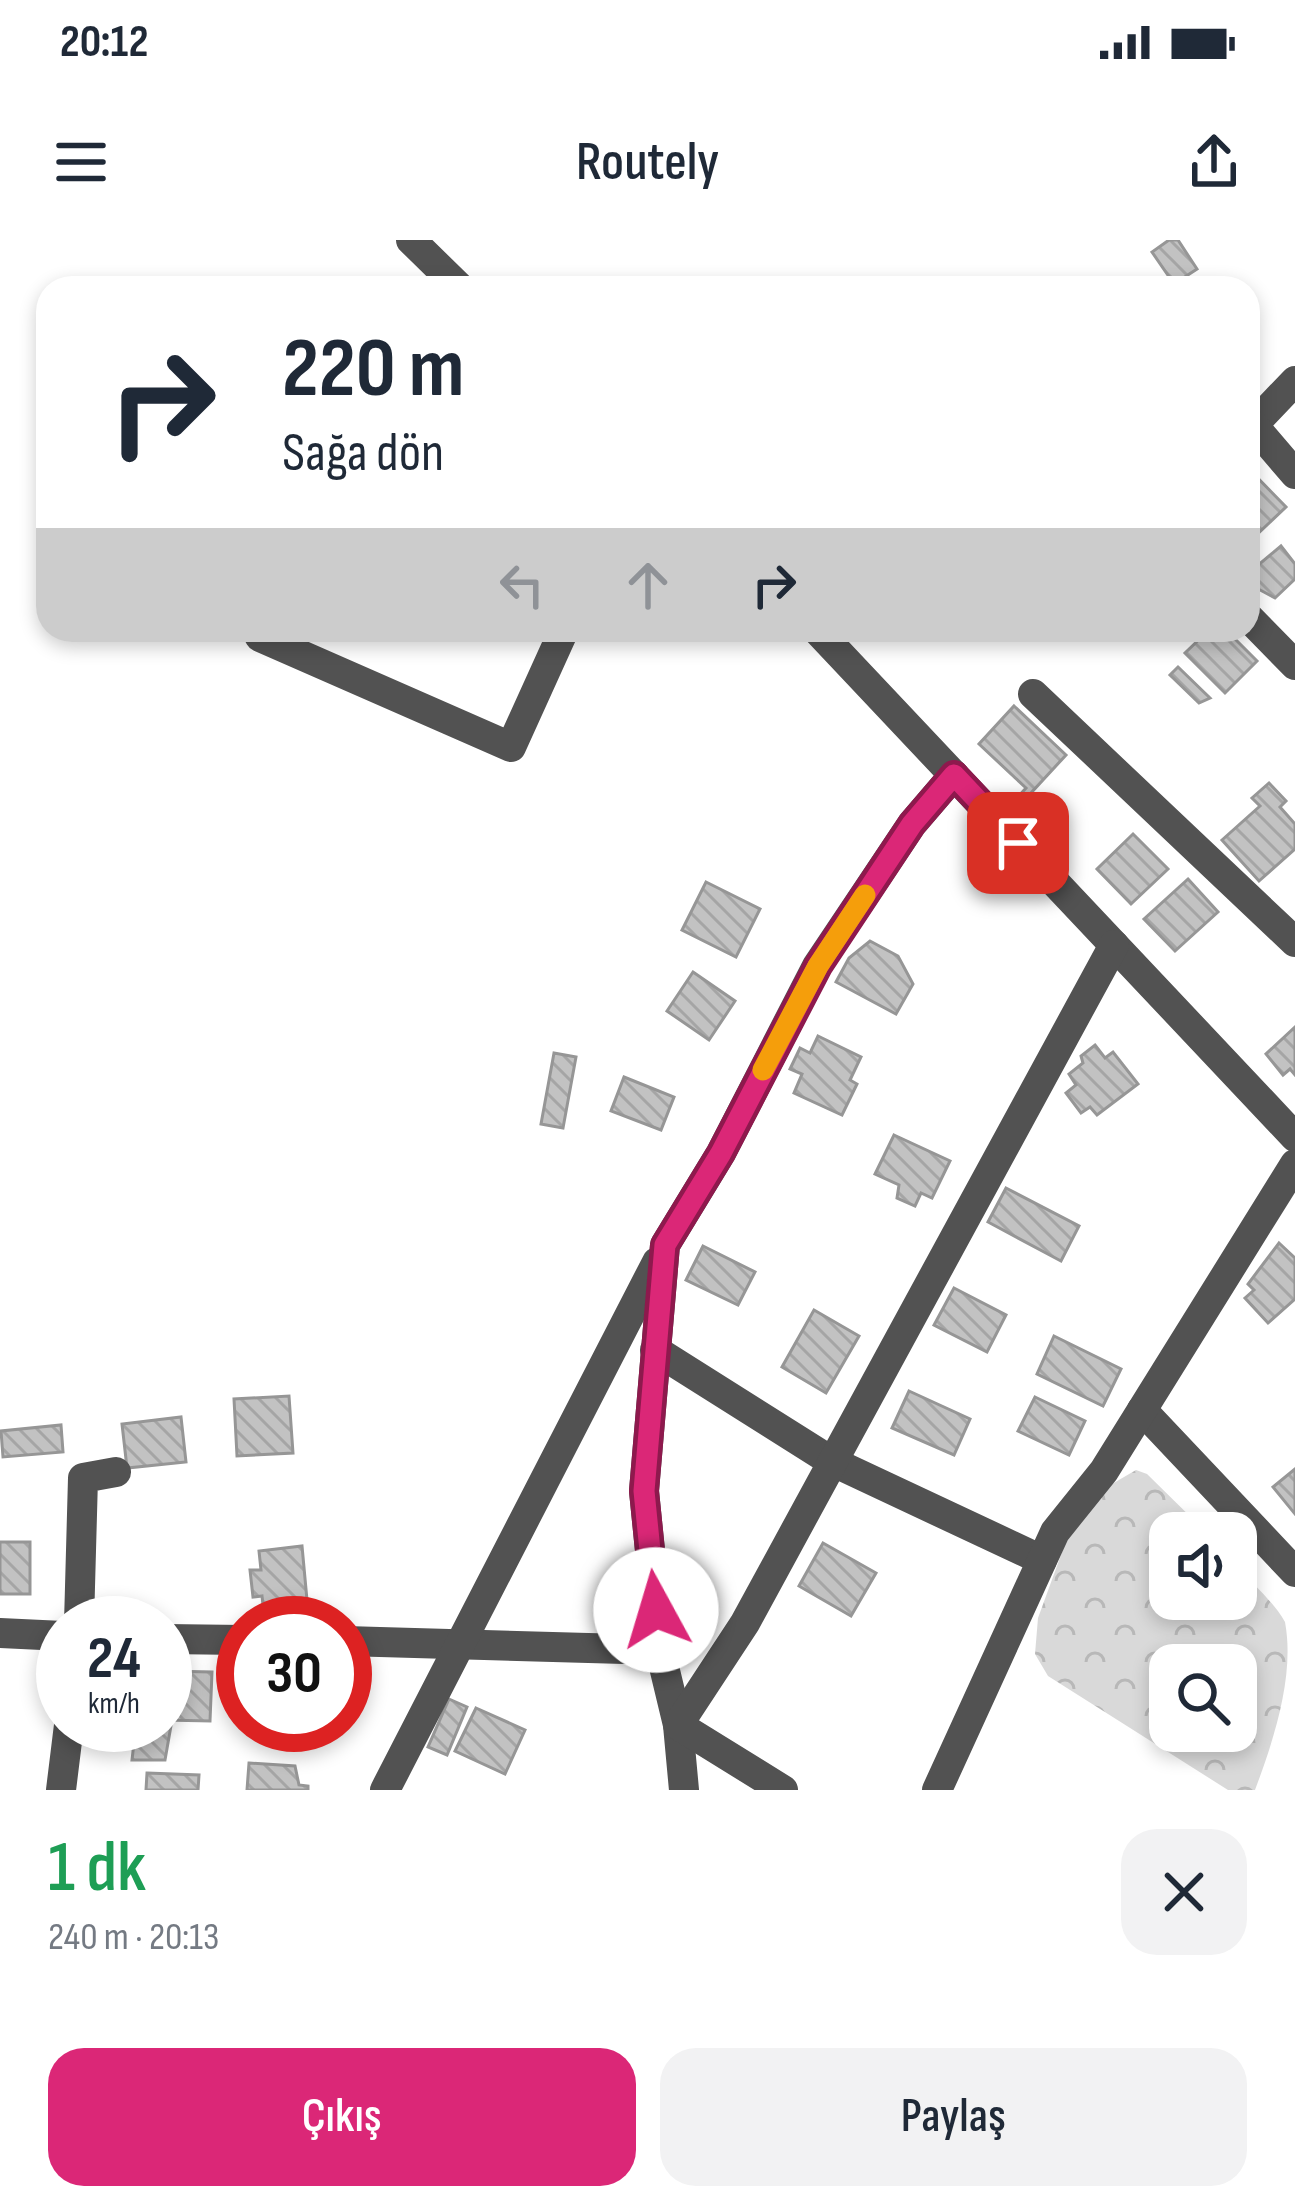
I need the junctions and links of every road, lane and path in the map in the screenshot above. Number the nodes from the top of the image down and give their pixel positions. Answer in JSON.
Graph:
{"nodes":[{"id":1,"x":411,"y":240,"type":"edge"},
{"id":2,"x":448,"y":276,"type":"edge"},
{"id":3,"x":1295,"y":381,"type":"edge"},
{"id":4,"x":1260,"y":415,"type":"edge"},
{"id":5,"x":1260,"y":434,"type":"edge"},
{"id":6,"x":1295,"y":474,"type":"edge"},
{"id":7,"x":1260,"y":629,"type":"edge"},
{"id":8,"x":271,"y":642,"type":"edge"},
{"id":9,"x":559,"y":642,"type":"edge"},
{"id":10,"x":828,"y":642,"type":"edge"},
{"id":11,"x":1295,"y":665,"type":"edge"},
{"id":12,"x":1033,"y":694,"type":"dead end"},
{"id":13,"x":954,"y":775,"type":"junction"},
{"id":14,"x":1295,"y":942,"type":"edge"},
{"id":15,"x":1114,"y":945,"type":"junction"},
{"id":16,"x":1295,"y":1138,"type":"edge"},
{"id":17,"x":1295,"y":1164,"type":"edge"},
{"id":18,"x":665,"y":1245,"type":"junction"},
{"id":19,"x":655,"y":1350,"type":"junction"},
{"id":20,"x":1142,"y":1410,"type":"junction"},
{"id":21,"x":831,"y":1461,"type":"junction"},
{"id":22,"x":116,"y":1472,"type":"dead end"},
{"id":23,"x":1042,"y":1560,"type":"junction"},
{"id":24,"x":1295,"y":1572,"type":"edge"},
{"id":25,"x":80,"y":1596,"type":"edge"},
{"id":26,"x":0,"y":1633,"type":"edge"},
{"id":27,"x":36,"y":1635,"type":"edge"},
{"id":28,"x":372,"y":1641,"type":"edge"},
{"id":29,"x":461,"y":1643,"type":"junction"},
{"id":30,"x":660,"y":1650,"type":"junction"},
{"id":31,"x":678,"y":1725,"type":"junction"},
{"id":32,"x":66,"y":1752,"type":"edge"},
{"id":33,"x":61,"y":1790,"type":"edge"},
{"id":34,"x":385,"y":1790,"type":"edge"},
{"id":35,"x":684,"y":1790,"type":"edge"},
{"id":36,"x":782,"y":1790,"type":"edge"},
{"id":37,"x":937,"y":1790,"type":"edge"}],
"edges":[{"from":1,"to":2,"type":"street"},
{"from":3,"to":4,"type":"street"},
{"from":5,"to":6,"type":"street"},
{"from":7,"to":11,"type":"street"},
{"from":8,"to":9,"type":"street"},
{"from":10,"to":13,"type":"street"},
{"from":12,"to":14,"type":"street"},
{"from":13,"to":15,"type":"street"},
{"from":13,"to":18,"type":"street"},
{"from":15,"to":16,"type":"street"},
{"from":15,"to":21,"type":"street"},
{"from":17,"to":20,"type":"street"},
{"from":18,"to":19,"type":"street"},
{"from":18,"to":29,"type":"street"},
{"from":19,"to":21,"type":"street"},
{"from":19,"to":30,"type":"street"},
{"from":20,"to":23,"type":"street"},
{"from":20,"to":24,"type":"street"},
{"from":21,"to":23,"type":"street"},
{"from":21,"to":31,"type":"street"},
{"from":22,"to":25,"type":"street"},
{"from":23,"to":37,"type":"street"},
{"from":26,"to":27,"type":"street"},
{"from":28,"to":29,"type":"street"},
{"from":29,"to":30,"type":"street"},
{"from":29,"to":34,"type":"street"},
{"from":30,"to":31,"type":"street"},
{"from":31,"to":35,"type":"street"},
{"from":31,"to":36,"type":"street"},
{"from":32,"to":33,"type":"street"}]}
